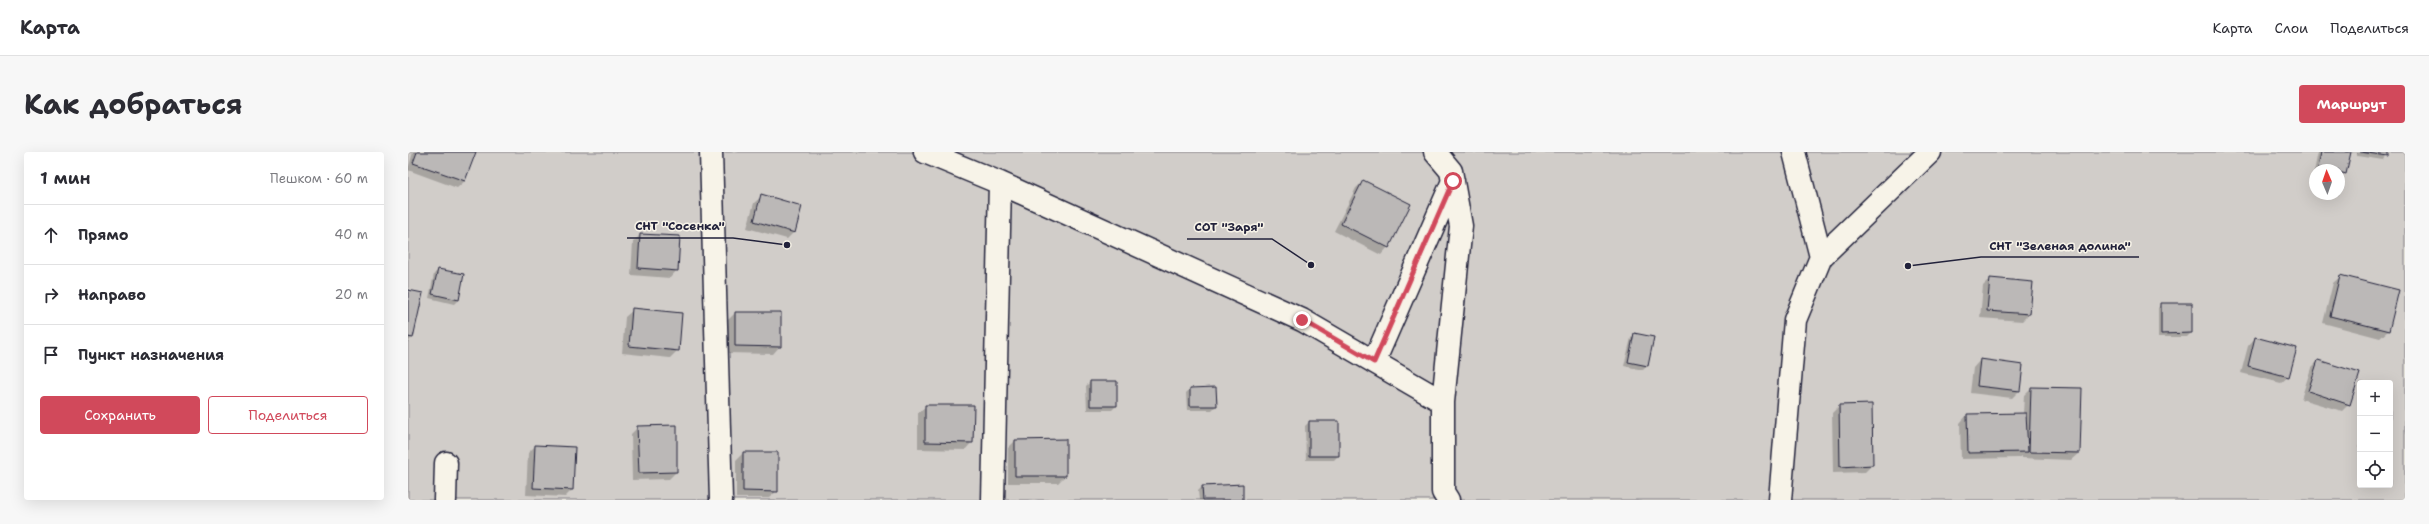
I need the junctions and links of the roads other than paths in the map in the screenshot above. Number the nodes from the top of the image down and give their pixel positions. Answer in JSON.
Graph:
{"nodes":[{"id":1,"x":711,"y":152,"type":"edge"},
{"id":2,"x":925,"y":152,"type":"edge"},
{"id":3,"x":1435,"y":152,"type":"edge"},
{"id":4,"x":1794,"y":152,"type":"edge"},
{"id":5,"x":1930,"y":152,"type":"edge"},
{"id":6,"x":1453,"y":181,"type":"junction"},
{"id":7,"x":1000,"y":183,"type":"junction"},
{"id":8,"x":1821,"y":257,"type":"junction"},
{"id":9,"x":1374,"y":362,"type":"junction"},
{"id":10,"x":1443,"y":402,"type":"junction"},
{"id":11,"x":446,"y":463,"type":"dead end"},
{"id":12,"x":446,"y":500,"type":"edge"},
{"id":13,"x":721,"y":500,"type":"edge"},
{"id":14,"x":993,"y":500,"type":"edge"},
{"id":15,"x":1448,"y":500,"type":"edge"},
{"id":16,"x":1780,"y":500,"type":"edge"}],
"edges":[{"from":1,"to":13,"type":"lane"},
{"from":2,"to":7,"type":"lane"},
{"from":3,"to":6,"type":"lane"},
{"from":4,"to":8,"type":"lane"},
{"from":5,"to":8,"type":"lane"},
{"from":6,"to":9,"type":"lane"},
{"from":6,"to":10,"type":"lane"},
{"from":7,"to":9,"type":"lane"},
{"from":7,"to":14,"type":"lane"},
{"from":8,"to":16,"type":"lane"},
{"from":9,"to":10,"type":"lane"},
{"from":10,"to":15,"type":"lane"},
{"from":11,"to":12,"type":"lane"}]}
